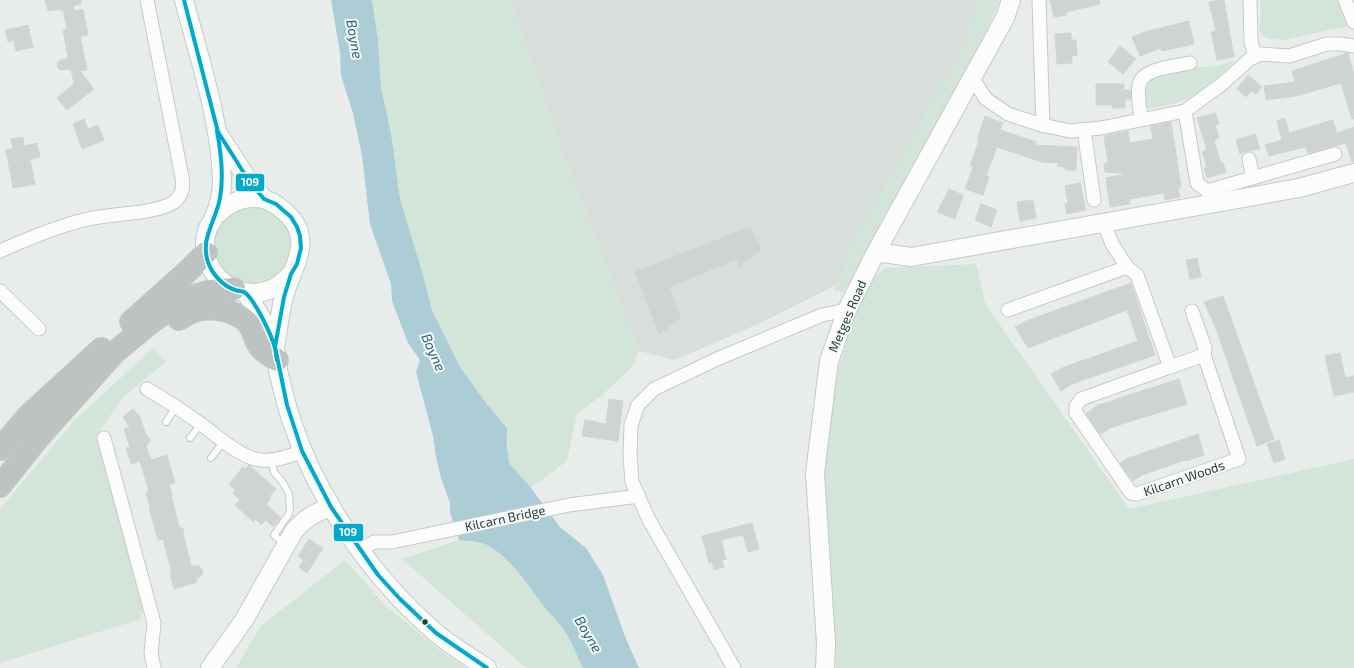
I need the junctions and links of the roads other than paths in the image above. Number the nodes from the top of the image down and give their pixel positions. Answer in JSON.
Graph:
{"nodes":[{"id":1,"x":147,"y":0,"type":"edge"},
{"id":2,"x":184,"y":0,"type":"edge"},
{"id":3,"x":1011,"y":0,"type":"edge"},
{"id":4,"x":1039,"y":0,"type":"edge"},
{"id":5,"x":1250,"y":0,"type":"edge"},
{"id":6,"x":1345,"y":0,"type":"edge"},
{"id":7,"x":1354,"y":22,"type":"edge"},
{"id":8,"x":1354,"y":46,"type":"edge"},
{"id":9,"x":1255,"y":57,"type":"junction"},
{"id":10,"x":1190,"y":63,"type":"dead end"},
{"id":11,"x":972,"y":78,"type":"junction"},
{"id":12,"x":1185,"y":111,"type":"junction"},
{"id":13,"x":1141,"y":119,"type":"junction"},
{"id":14,"x":1043,"y":126,"type":"junction"},
{"id":15,"x":1084,"y":130,"type":"junction"},
{"id":16,"x":218,"y":132,"type":"junction"},
{"id":17,"x":1335,"y":154,"type":"dead end"},
{"id":18,"x":1250,"y":159,"type":"dead end"},
{"id":19,"x":1354,"y":173,"type":"edge"},
{"id":20,"x":1254,"y":178,"type":"junction"},
{"id":21,"x":264,"y":199,"type":"junction"},
{"id":22,"x":1094,"y":200,"type":"dead end"},
{"id":23,"x":214,"y":217,"type":"junction"},
{"id":24,"x":1104,"y":222,"type":"junction"},
{"id":25,"x":0,"y":251,"type":"edge"},
{"id":26,"x":876,"y":252,"type":"junction"},
{"id":27,"x":206,"y":253,"type":"junction"},
{"id":28,"x":1128,"y":268,"type":"junction"},
{"id":29,"x":291,"y":274,"type":"junction"},
{"id":30,"x":0,"y":291,"type":"edge"},
{"id":31,"x":240,"y":291,"type":"junction"},
{"id":32,"x":847,"y":310,"type":"junction"},
{"id":33,"x":1008,"y":310,"type":"dead end"},
{"id":34,"x":1192,"y":311,"type":"dead end"},
{"id":35,"x":39,"y":329,"type":"dead end"},
{"id":36,"x":276,"y":354,"type":"junction"},
{"id":37,"x":1204,"y":355,"type":"junction"},
{"id":38,"x":1170,"y":367,"type":"junction"},
{"id":39,"x":148,"y":389,"type":"dead end"},
{"id":40,"x":67,"y":406,"type":"junction"},
{"id":41,"x":176,"y":406,"type":"junction"},
{"id":42,"x":166,"y":422,"type":"dead end"},
{"id":43,"x":201,"y":424,"type":"junction"},
{"id":44,"x":104,"y":438,"type":"dead end"},
{"id":45,"x":190,"y":438,"type":"dead end"},
{"id":46,"x":224,"y":441,"type":"junction"},
{"id":47,"x":0,"y":449,"type":"edge"},
{"id":48,"x":302,"y":451,"type":"junction"},
{"id":49,"x":211,"y":458,"type":"dead end"},
{"id":50,"x":270,"y":460,"type":"junction"},
{"id":51,"x":0,"y":486,"type":"edge"},
{"id":52,"x":638,"y":496,"type":"junction"},
{"id":53,"x":331,"y":507,"type":"junction"},
{"id":54,"x":285,"y":546,"type":"junction"},
{"id":55,"x":360,"y":550,"type":"junction"},
{"id":56,"x":154,"y":668,"type":"edge"},
{"id":57,"x":210,"y":668,"type":"edge"},
{"id":58,"x":488,"y":668,"type":"edge"},
{"id":59,"x":734,"y":668,"type":"edge"},
{"id":60,"x":825,"y":668,"type":"edge"}],
"edges":[{"from":1,"to":25,"type":"street"},
{"from":2,"to":16,"type":"street"},
{"from":3,"to":11,"type":"street","name":"Metges Road"},
{"from":4,"to":14,"type":"street"},
{"from":5,"to":9,"type":"street"},
{"from":6,"to":7,"type":"street"},
{"from":8,"to":9,"type":"street"},
{"from":9,"to":12,"type":"street"},
{"from":10,"to":13,"type":"street"},
{"from":11,"to":14,"type":"street"},
{"from":11,"to":26,"type":"street","name":"Metges Road"},
{"from":12,"to":13,"type":"street"},
{"from":12,"to":20,"type":"street"},
{"from":13,"to":15,"type":"street"},
{"from":14,"to":15,"type":"street"},
{"from":15,"to":22,"type":"street"},
{"from":16,"to":21,"type":"street"},
{"from":16,"to":23,"type":"street"},
{"from":17,"to":20,"type":"street"},
{"from":18,"to":20,"type":"street"},
{"from":19,"to":24,"type":"street"},
{"from":21,"to":23,"type":"street"},
{"from":21,"to":29,"type":"street"},
{"from":23,"to":27,"type":"street"},
{"from":24,"to":26,"type":"street"},
{"from":24,"to":28,"type":"street"},
{"from":26,"to":32,"type":"street","name":"Metges Road"},
{"from":27,"to":31,"type":"street"},
{"from":27,"to":47,"type":"highway"},
{"from":28,"to":33,"type":"street"},
{"from":28,"to":38,"type":"street"},
{"from":29,"to":31,"type":"street"},
{"from":29,"to":36,"type":"street"},
{"from":30,"to":35,"type":"street"},
{"from":31,"to":36,"type":"street"},
{"from":31,"to":40,"type":"highway"},
{"from":32,"to":52,"type":"street"},
{"from":32,"to":60,"type":"street","name":"Metges Road"},
{"from":34,"to":37,"type":"street","name":"Kilcarn Woods"},
{"from":36,"to":40,"type":"highway"},
{"from":36,"to":48,"type":"street"},
{"from":37,"to":38,"type":"street","name":"Kilcarn Woods"},
{"from":37,"to":38,"type":"street","name":"Kilcarn Woods"},
{"from":39,"to":41,"type":"street"},
{"from":40,"to":51,"type":"highway"},
{"from":41,"to":42,"type":"lane"},
{"from":41,"to":43,"type":"street"},
{"from":43,"to":45,"type":"lane"},
{"from":43,"to":46,"type":"street"},
{"from":44,"to":56,"type":"street"},
{"from":46,"to":49,"type":"lane"},
{"from":46,"to":50,"type":"street"},
{"from":48,"to":50,"type":"street"},
{"from":48,"to":53,"type":"street"},
{"from":50,"to":54,"type":"lane"},
{"from":52,"to":55,"type":"street","name":"Kilcarn Bridge"},
{"from":52,"to":59,"type":"street"},
{"from":53,"to":54,"type":"street"},
{"from":53,"to":55,"type":"street"},
{"from":54,"to":57,"type":"street"},
{"from":55,"to":58,"type":"street"}]}
